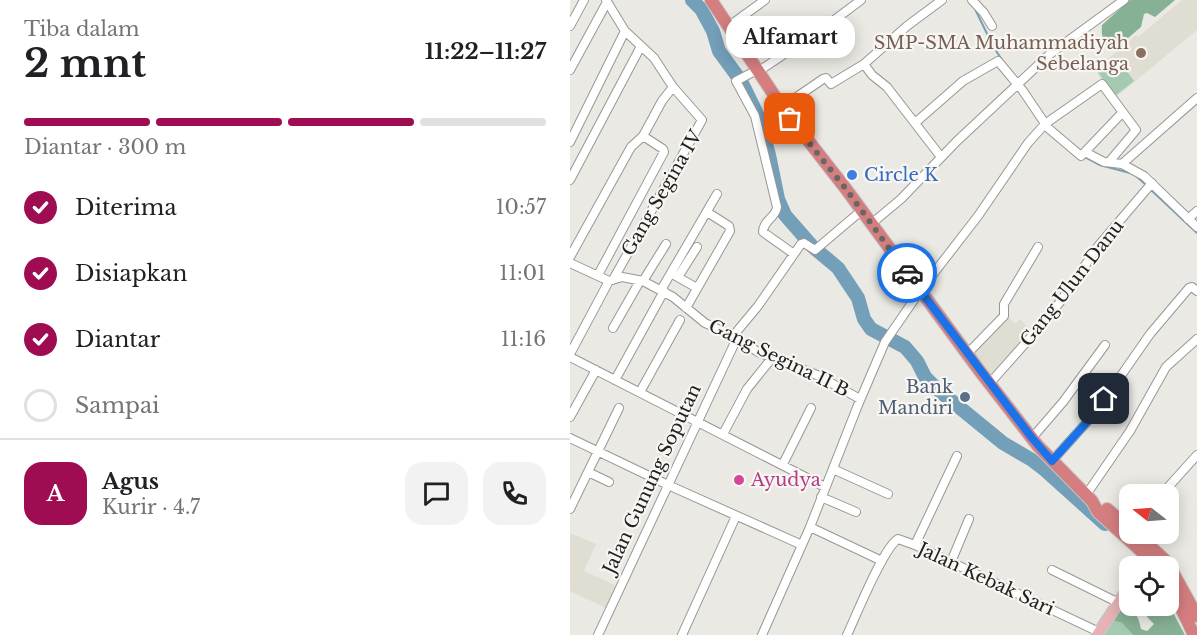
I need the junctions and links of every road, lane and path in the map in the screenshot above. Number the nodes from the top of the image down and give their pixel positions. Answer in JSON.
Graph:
{"nodes":[{"id":1,"x":584,"y":0,"type":"edge"},
{"id":2,"x":711,"y":0,"type":"edge"},
{"id":3,"x":765,"y":0,"type":"edge"},
{"id":4,"x":861,"y":0,"type":"edge"},
{"id":5,"x":942,"y":0,"type":"edge"},
{"id":6,"x":972,"y":0,"type":"edge"},
{"id":7,"x":1124,"y":0,"type":"edge"},
{"id":8,"x":607,"y":1,"type":"edge"},
{"id":9,"x":1113,"y":3,"type":"edge"},
{"id":10,"x":570,"y":26,"type":"edge"},
{"id":11,"x":729,"y":26,"type":"junction"},
{"id":12,"x":992,"y":26,"type":"dead end"},
{"id":13,"x":625,"y":31,"type":"junction"},
{"id":14,"x":641,"y":45,"type":"junction"},
{"id":15,"x":864,"y":64,"type":"junction"},
{"id":16,"x":570,"y":70,"type":"edge"},
{"id":17,"x":758,"y":70,"type":"junction"},
{"id":18,"x":1020,"y":83,"type":"junction"},
{"id":19,"x":673,"y":87,"type":"junction"},
{"id":20,"x":1197,"y":98,"type":"edge"},
{"id":21,"x":782,"y":107,"type":"junction"},
{"id":22,"x":1122,"y":113,"type":"junction"},
{"id":23,"x":915,"y":123,"type":"junction"},
{"id":24,"x":1047,"y":123,"type":"junction"},
{"id":25,"x":643,"y":136,"type":"junction"},
{"id":26,"x":570,"y":142,"type":"edge"},
{"id":27,"x":1084,"y":154,"type":"junction"},
{"id":28,"x":941,"y":157,"type":"junction"},
{"id":29,"x":1109,"y":162,"type":"junction"},
{"id":30,"x":1122,"y":164,"type":"junction"},
{"id":31,"x":570,"y":180,"type":"edge"},
{"id":32,"x":1149,"y":187,"type":"junction"},
{"id":33,"x":717,"y":194,"type":"dead end"},
{"id":34,"x":861,"y":211,"type":"junction"},
{"id":35,"x":1197,"y":211,"type":"edge"},
{"id":36,"x":707,"y":212,"type":"junction"},
{"id":37,"x":1188,"y":219,"type":"junction"},
{"id":38,"x":871,"y":224,"type":"junction"},
{"id":39,"x":1197,"y":228,"type":"edge"},
{"id":40,"x":666,"y":244,"type":"dead end"},
{"id":41,"x":697,"y":247,"type":"dead end"},
{"id":42,"x":1038,"y":247,"type":"dead end"},
{"id":43,"x":794,"y":254,"type":"junction"},
{"id":44,"x":570,"y":257,"type":"edge"},
{"id":45,"x":570,"y":263,"type":"edge"},
{"id":46,"x":598,"y":275,"type":"junction"},
{"id":47,"x":675,"y":275,"type":"junction"},
{"id":48,"x":612,"y":279,"type":"junction"},
{"id":49,"x":641,"y":281,"type":"junction"},
{"id":50,"x":697,"y":288,"type":"junction"},
{"id":51,"x":663,"y":291,"type":"junction"},
{"id":52,"x":920,"y":291,"type":"junction"},
{"id":53,"x":1197,"y":291,"type":"edge"},
{"id":54,"x":686,"y":308,"type":"junction"},
{"id":55,"x":680,"y":320,"type":"dead end"},
{"id":56,"x":613,"y":328,"type":"dead end"},
{"id":57,"x":735,"y":337,"type":"junction"},
{"id":58,"x":1197,"y":339,"type":"edge"},
{"id":59,"x":1106,"y":345,"type":"dead end"},
{"id":60,"x":968,"y":353,"type":"junction"},
{"id":61,"x":570,"y":356,"type":"edge"},
{"id":62,"x":772,"y":358,"type":"junction"},
{"id":63,"x":596,"y":370,"type":"junction"},
{"id":64,"x":615,"y":380,"type":"junction"},
{"id":65,"x":990,"y":383,"type":"junction"},
{"id":66,"x":640,"y":392,"type":"junction"},
{"id":67,"x":860,"y":399,"type":"junction"},
{"id":68,"x":619,"y":408,"type":"dead end"},
{"id":69,"x":812,"y":408,"type":"dead end"},
{"id":70,"x":570,"y":417,"type":"edge"},
{"id":71,"x":697,"y":421,"type":"junction"},
{"id":72,"x":723,"y":434,"type":"junction"},
{"id":73,"x":570,"y":438,"type":"edge"},
{"id":74,"x":1032,"y":438,"type":"junction"},
{"id":75,"x":597,"y":453,"type":"junction"},
{"id":76,"x":1197,"y":455,"type":"edge"},
{"id":77,"x":957,"y":456,"type":"dead end"},
{"id":78,"x":1052,"y":461,"type":"junction"},
{"id":79,"x":783,"y":464,"type":"junction"},
{"id":80,"x":832,"y":469,"type":"junction"},
{"id":81,"x":588,"y":472,"type":"junction"},
{"id":82,"x":609,"y":482,"type":"dead end"},
{"id":83,"x":1171,"y":484,"type":"edge"},
{"id":84,"x":668,"y":485,"type":"junction"},
{"id":85,"x":825,"y":487,"type":"junction"},
{"id":86,"x":888,"y":494,"type":"dead end"},
{"id":87,"x":821,"y":497,"type":"junction"},
{"id":88,"x":1089,"y":498,"type":"junction"},
{"id":89,"x":570,"y":509,"type":"edge"},
{"id":90,"x":856,"y":512,"type":"dead end"},
{"id":91,"x":736,"y":516,"type":"junction"},
{"id":92,"x":969,"y":519,"type":"dead end"},
{"id":93,"x":1119,"y":519,"type":"edge"},
{"id":94,"x":810,"y":527,"type":"junction"},
{"id":95,"x":915,"y":544,"type":"junction"},
{"id":96,"x":802,"y":545,"type":"junction"},
{"id":97,"x":1147,"y":556,"type":"edge"},
{"id":98,"x":882,"y":561,"type":"junction"},
{"id":99,"x":951,"y":562,"type":"junction"},
{"id":100,"x":1052,"y":570,"type":"dead end"},
{"id":101,"x":1179,"y":582,"type":"edge"},
{"id":102,"x":1119,"y":599,"type":"edge"},
{"id":103,"x":1117,"y":602,"type":"junction"},
{"id":104,"x":1179,"y":604,"type":"edge"},
{"id":105,"x":1197,"y":616,"type":"edge"},
{"id":106,"x":1098,"y":633,"type":"edge"},
{"id":107,"x":598,"y":635,"type":"edge"},
{"id":108,"x":682,"y":635,"type":"edge"},
{"id":109,"x":762,"y":635,"type":"edge"},
{"id":110,"x":847,"y":635,"type":"edge"},
{"id":111,"x":1194,"y":635,"type":"edge"}],
"edges":[{"from":1,"to":10,"type":"street"},
{"from":2,"to":11,"type":"highway"},
{"from":3,"to":11,"type":"street"},
{"from":4,"to":17,"type":"street"},
{"from":5,"to":15,"type":"street"},
{"from":6,"to":12,"type":"street"},
{"from":7,"to":9,"type":"street"},
{"from":8,"to":13,"type":"street"},
{"from":8,"to":16,"type":"street"},
{"from":9,"to":18,"type":"street"},
{"from":11,"to":17,"type":"highway"},
{"from":13,"to":14,"type":"street"},
{"from":13,"to":26,"type":"street"},
{"from":14,"to":19,"type":"street"},
{"from":14,"to":31,"type":"street"},
{"from":15,"to":21,"type":"street"},
{"from":15,"to":23,"type":"street"},
{"from":17,"to":21,"type":"highway"},
{"from":17,"to":43,"type":"street"},
{"from":18,"to":23,"type":"street"},
{"from":18,"to":24,"type":"street"},
{"from":18,"to":28,"type":"street"},
{"from":19,"to":25,"type":"street"},
{"from":19,"to":48,"type":"street","name":"Gang Segina IV"},
{"from":20,"to":30,"type":"street"},
{"from":21,"to":34,"type":"highway"},
{"from":22,"to":24,"type":"street"},
{"from":22,"to":27,"type":"street"},
{"from":22,"to":29,"type":"street"},
{"from":23,"to":28,"type":"street"},
{"from":24,"to":27,"type":"street"},
{"from":24,"to":52,"type":"street"},
{"from":25,"to":44,"type":"street"},
{"from":25,"to":46,"type":"street"},
{"from":27,"to":29,"type":"street"},
{"from":28,"to":38,"type":"street"},
{"from":29,"to":30,"type":"street"},
{"from":30,"to":32,"type":"street"},
{"from":32,"to":37,"type":"street"},
{"from":32,"to":65,"type":"street","name":"Gang Ulun Danu"},
{"from":33,"to":36,"type":"street"},
{"from":34,"to":38,"type":"highway"},
{"from":34,"to":43,"type":"street"},
{"from":35,"to":37,"type":"street"},
{"from":36,"to":47,"type":"street"},
{"from":36,"to":50,"type":"street"},
{"from":37,"to":39,"type":"street"},
{"from":38,"to":52,"type":"highway"},
{"from":40,"to":49,"type":"street"},
{"from":41,"to":47,"type":"street"},
{"from":42,"to":60,"type":"street"},
{"from":43,"to":57,"type":"street","name":"Jalan Gunung Soputan"},
{"from":45,"to":46,"type":"street","name":"Gang Segina II B"},
{"from":46,"to":48,"type":"street","name":"Gang Segina II B"},
{"from":47,"to":50,"type":"street"},
{"from":47,"to":51,"type":"street"},
{"from":48,"to":49,"type":"street","name":"Gang Segina II B"},
{"from":48,"to":61,"type":"street"},
{"from":49,"to":51,"type":"street","name":"Gang Segina II B"},
{"from":49,"to":56,"type":"street"},
{"from":50,"to":54,"type":"street"},
{"from":51,"to":54,"type":"street","name":"Gang Segina II B"},
{"from":51,"to":64,"type":"street"},
{"from":52,"to":60,"type":"highway"},
{"from":52,"to":67,"type":"street"},
{"from":53,"to":78,"type":"street"},
{"from":54,"to":57,"type":"street","name":"Gang Segina II B"},
{"from":55,"to":66,"type":"street"},
{"from":57,"to":62,"type":"street","name":"Gang Segina II B"},
{"from":57,"to":71,"type":"street","name":"Jalan Gunung Soputan"},
{"from":58,"to":88,"type":"street"},
{"from":59,"to":74,"type":"street"},
{"from":60,"to":65,"type":"highway"},
{"from":61,"to":63,"type":"street"},
{"from":62,"to":67,"type":"street","name":"Gang Segina II B"},
{"from":62,"to":72,"type":"street"},
{"from":63,"to":64,"type":"street"},
{"from":63,"to":70,"type":"street"},
{"from":64,"to":66,"type":"street"},
{"from":65,"to":74,"type":"highway"},
{"from":66,"to":71,"type":"street"},
{"from":67,"to":80,"type":"street"},
{"from":68,"to":75,"type":"street"},
{"from":69,"to":79,"type":"street"},
{"from":71,"to":72,"type":"street"},
{"from":71,"to":84,"type":"street","name":"Jalan Gunung Soputan"},
{"from":72,"to":79,"type":"street"},
{"from":73,"to":75,"type":"street"},
{"from":74,"to":78,"type":"highway"},
{"from":75,"to":81,"type":"street"},
{"from":75,"to":84,"type":"street"},
{"from":76,"to":83,"type":"street"},
{"from":77,"to":95,"type":"street"},
{"from":78,"to":88,"type":"highway"},
{"from":79,"to":85,"type":"street"},
{"from":80,"to":85,"type":"street"},
{"from":80,"to":86,"type":"street"},
{"from":81,"to":82,"type":"street"},
{"from":81,"to":89,"type":"street"},
{"from":84,"to":91,"type":"street"},
{"from":84,"to":107,"type":"street","name":"Jalan Gunung Soputan"},
{"from":85,"to":87,"type":"street"},
{"from":87,"to":90,"type":"street"},
{"from":87,"to":94,"type":"street"},
{"from":88,"to":93,"type":"highway"},
{"from":88,"to":97,"type":"highway"},
{"from":91,"to":96,"type":"street"},
{"from":91,"to":108,"type":"street"},
{"from":92,"to":99,"type":"street"},
{"from":94,"to":96,"type":"street"},
{"from":94,"to":98,"type":"street"},
{"from":95,"to":98,"type":"street","name":"Jalan Kebak Sari"},
{"from":95,"to":99,"type":"street","name":"Jalan Kebak Sari"},
{"from":96,"to":109,"type":"street"},
{"from":98,"to":110,"type":"street","name":"Jalan Kebak Sari"},
{"from":99,"to":106,"type":"street","name":"Jalan Kebak Sari"},
{"from":100,"to":103,"type":"street"},
{"from":101,"to":105,"type":"highway"},
{"from":102,"to":103,"type":"main road"},
{"from":103,"to":106,"type":"main road"},
{"from":104,"to":111,"type":"highway"}]}
